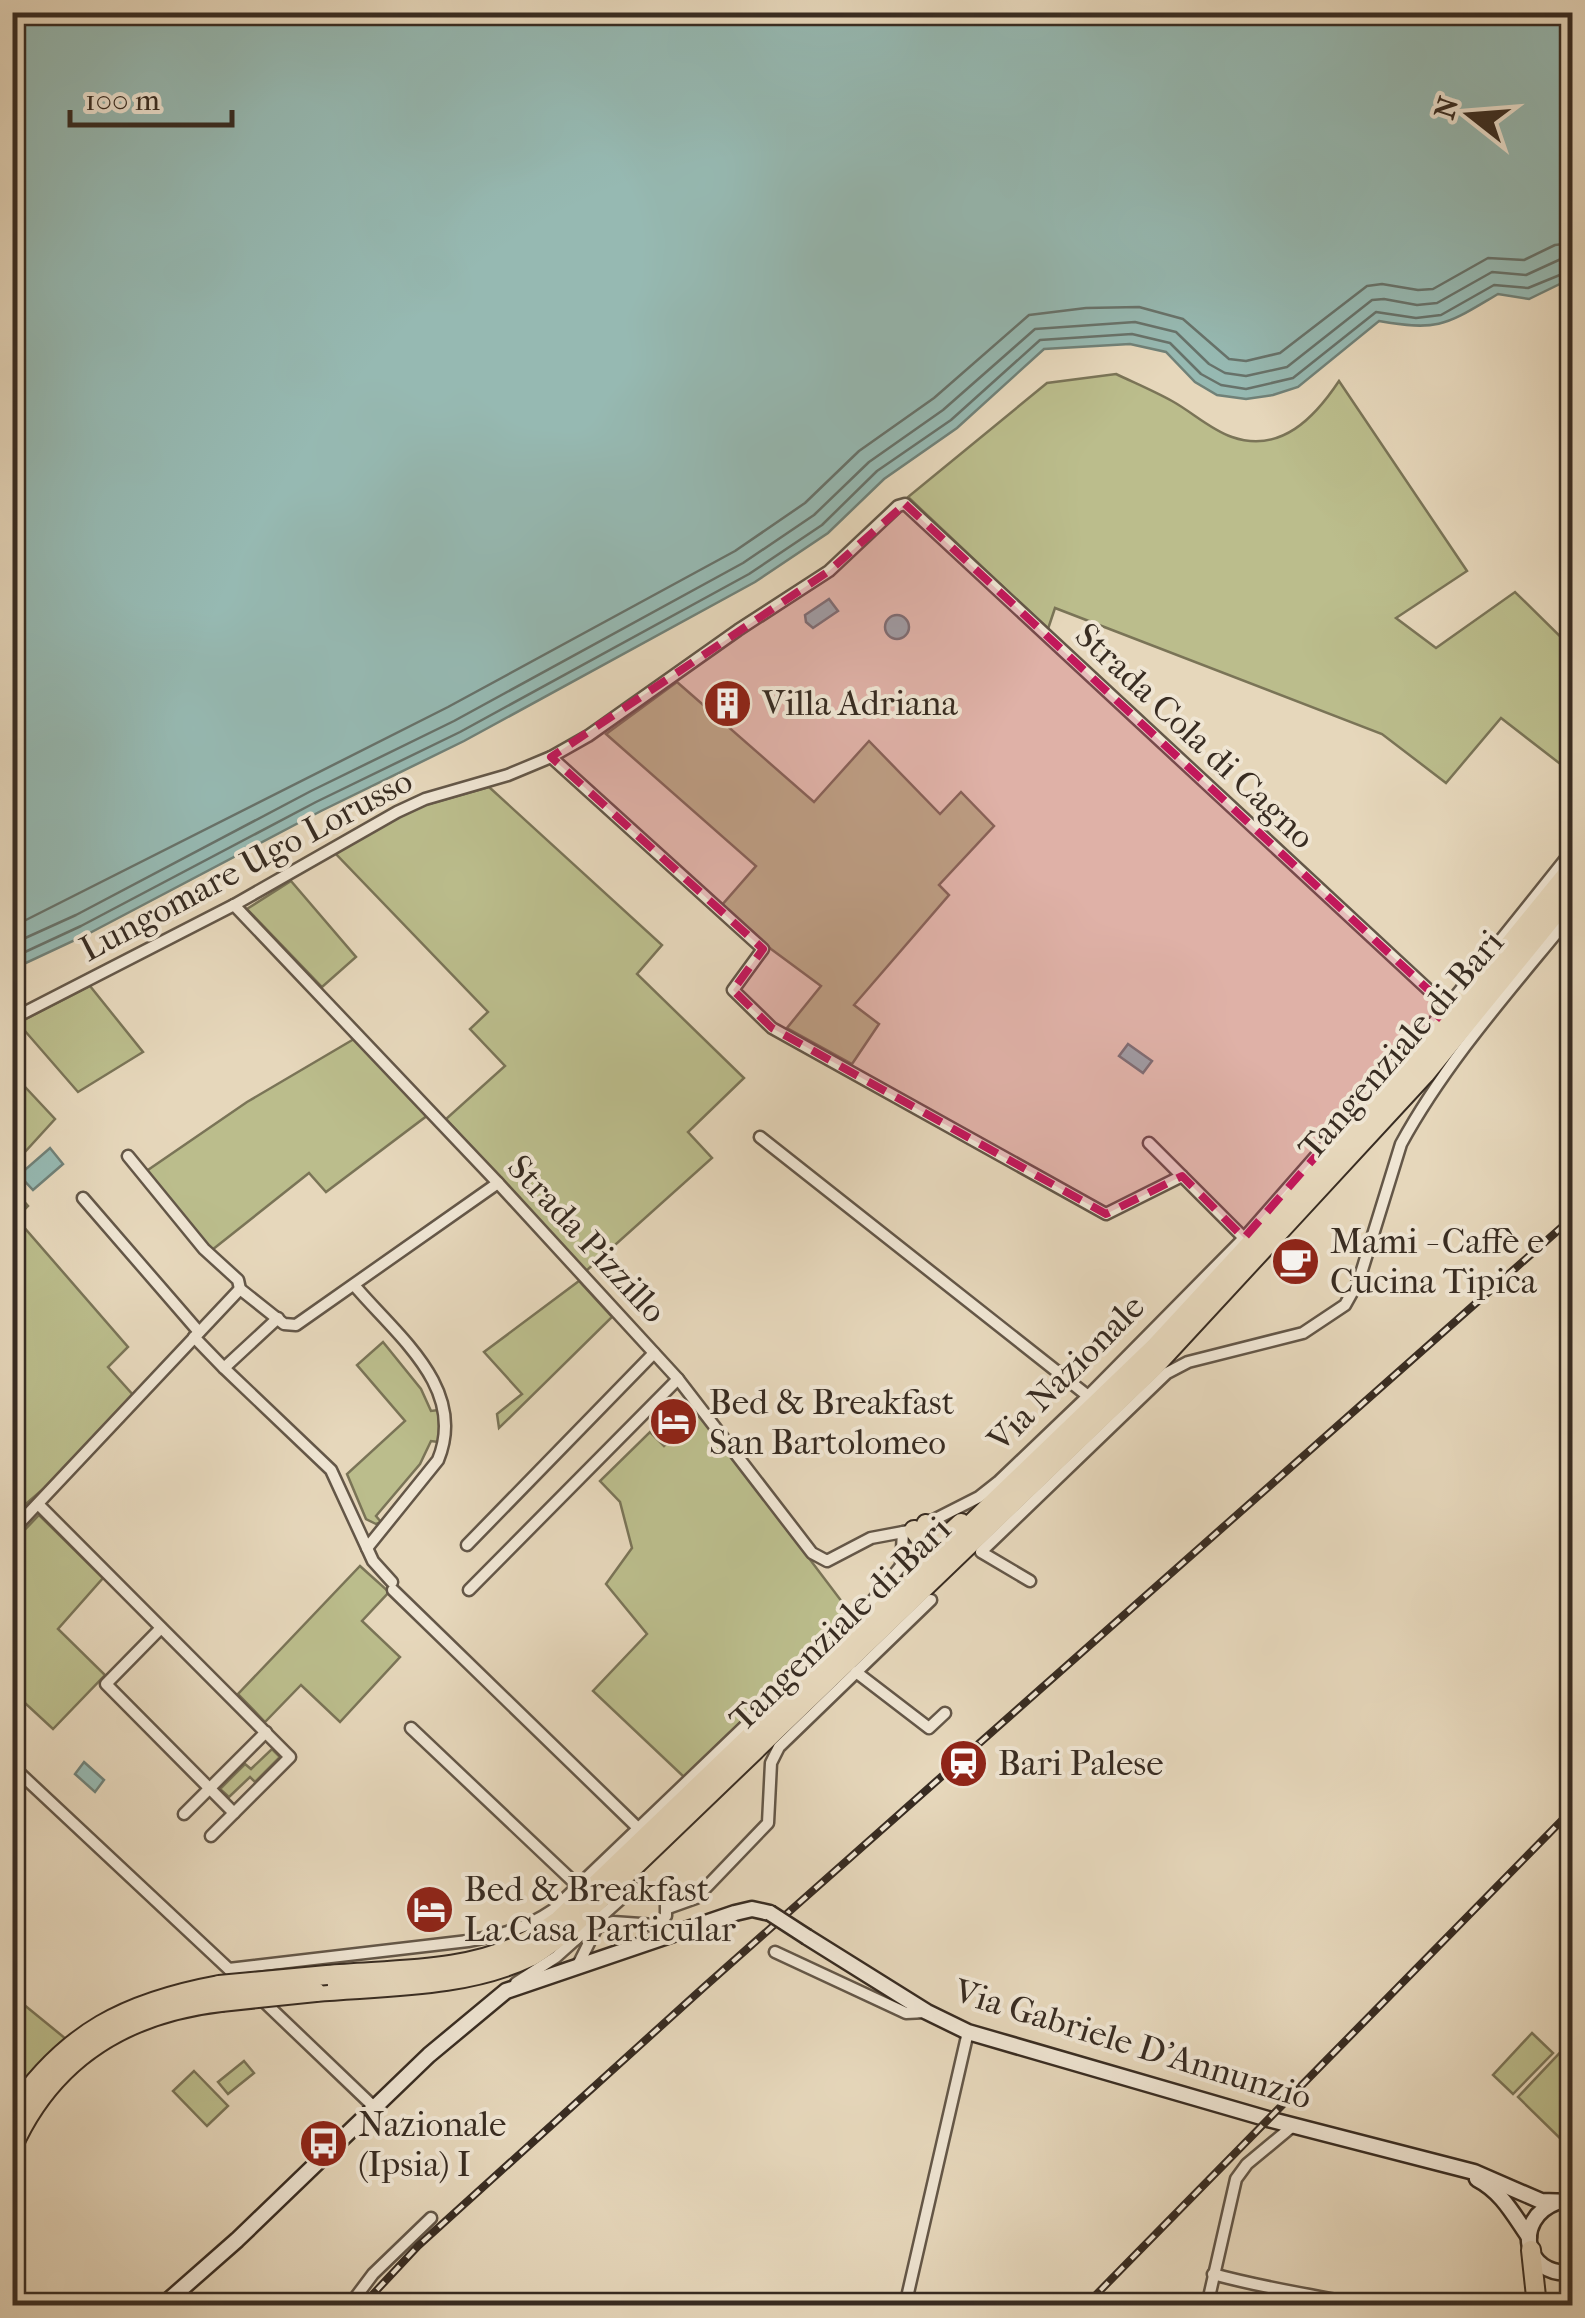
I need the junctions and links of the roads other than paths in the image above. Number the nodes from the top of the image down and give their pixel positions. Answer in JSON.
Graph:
{"nodes":[{"id":1,"x":905,"y":504,"type":"joint"},
{"id":2,"x":551,"y":757,"type":"junction"},
{"id":3,"x":1572,"y":851,"type":"edge"},
{"id":4,"x":1572,"y":868,"type":"edge"},
{"id":5,"x":1572,"y":893,"type":"edge"},
{"id":6,"x":234,"y":905,"type":"junction"},
{"id":7,"x":1572,"y":914,"type":"edge"},
{"id":8,"x":1447,"y":1008,"type":"junction"},
{"id":9,"x":12,"y":1019,"type":"edge"},
{"id":10,"x":760,"y":1136,"type":"dead end"},
{"id":11,"x":1149,"y":1143,"type":"dead end"},
{"id":12,"x":128,"y":1156,"type":"dead end"},
{"id":13,"x":1182,"y":1176,"type":"junction"},
{"id":14,"x":498,"y":1183,"type":"junction"},
{"id":15,"x":83,"y":1198,"type":"dead end"},
{"id":16,"x":1244,"y":1238,"type":"junction"},
{"id":17,"x":354,"y":1285,"type":"junction"},
{"id":18,"x":240,"y":1289,"type":"junction"},
{"id":19,"x":278,"y":1318,"type":"junction"},
{"id":20,"x":197,"y":1335,"type":"junction"},
{"id":21,"x":654,"y":1354,"type":"junction"},
{"id":22,"x":224,"y":1368,"type":"junction"},
{"id":23,"x":678,"y":1379,"type":"junction"},
{"id":24,"x":1088,"y":1396,"type":"junction"},
{"id":25,"x":38,"y":1504,"type":"junction"},
{"id":26,"x":984,"y":1513,"type":"junction"},
{"id":27,"x":914,"y":1529,"type":"junction"},
{"id":28,"x":12,"y":1531,"type":"edge"},
{"id":29,"x":468,"y":1545,"type":"dead end"},
{"id":30,"x":366,"y":1548,"type":"junction"},
{"id":31,"x":1030,"y":1582,"type":"dead end"},
{"id":32,"x":470,"y":1590,"type":"dead end"},
{"id":33,"x":931,"y":1600,"type":"dead end"},
{"id":34,"x":161,"y":1628,"type":"junction"},
{"id":35,"x":862,"y":1628,"type":"junction"},
{"id":36,"x":856,"y":1672,"type":"junction"},
{"id":37,"x":945,"y":1713,"type":"dead end"},
{"id":38,"x":411,"y":1728,"type":"dead end"},
{"id":39,"x":266,"y":1732,"type":"junction"},
{"id":40,"x":12,"y":1766,"type":"edge"},
{"id":41,"x":210,"y":1788,"type":"junction"},
{"id":42,"x":234,"y":1813,"type":"junction"},
{"id":43,"x":184,"y":1814,"type":"dead end"},
{"id":44,"x":638,"y":1828,"type":"junction"},
{"id":45,"x":212,"y":1836,"type":"dead end"},
{"id":46,"x":578,"y":1886,"type":"junction"},
{"id":47,"x":668,"y":1908,"type":"junction"},
{"id":48,"x":592,"y":1938,"type":"junction"},
{"id":49,"x":775,"y":1952,"type":"dead end"},
{"id":50,"x":602,"y":1953,"type":"junction"},
{"id":51,"x":623,"y":1953,"type":"junction"},
{"id":52,"x":556,"y":1956,"type":"junction"},
{"id":53,"x":580,"y":1961,"type":"junction"},
{"id":54,"x":559,"y":1972,"type":"junction"},
{"id":55,"x":223,"y":1985,"type":"junction"},
{"id":56,"x":506,"y":1991,"type":"junction"},
{"id":57,"x":927,"y":2012,"type":"junction"},
{"id":58,"x":968,"y":2032,"type":"junction"},
{"id":59,"x":374,"y":2106,"type":"junction"},
{"id":60,"x":12,"y":2112,"type":"edge"},
{"id":61,"x":1294,"y":2124,"type":"junction"},
{"id":62,"x":12,"y":2148,"type":"edge"},
{"id":63,"x":1458,"y":2169,"type":"junction"},
{"id":64,"x":1565,"y":2202,"type":"edge"},
{"id":65,"x":431,"y":2218,"type":"dead end"},
{"id":66,"x":1530,"y":2243,"type":"junction"},
{"id":67,"x":1572,"y":2272,"type":"edge"},
{"id":68,"x":1213,"y":2274,"type":"junction"},
{"id":69,"x":1572,"y":2291,"type":"edge"},
{"id":70,"x":1342,"y":2301,"type":"dead end"},
{"id":71,"x":162,"y":2306,"type":"edge"},
{"id":72,"x":349,"y":2306,"type":"edge"},
{"id":73,"x":905,"y":2306,"type":"edge"},
{"id":74,"x":1207,"y":2306,"type":"edge"},
{"id":75,"x":1537,"y":2306,"type":"edge"},
{"id":76,"x":1566,"y":2306,"type":"edge"}],
"edges":[{"from":1,"to":2,"type":"street","name":"Lungomare Ugo Lorusso"},
{"from":1,"to":8,"type":"street","name":"Strada Cola di Cagno"},
{"from":2,"to":6,"type":"street","name":"Lungomare Ugo Lorusso"},
{"from":2,"to":13,"type":"street"},
{"from":3,"to":8,"type":"street","name":"Via Nazionale"},
{"from":4,"to":26,"type":"highway","name":"Tangenziale di Bari"},
{"from":5,"to":55,"type":"highway","name":"Tangenziale di Bari","bridge":true},
{"from":6,"to":9,"type":"street","name":"Lungomare Ugo Lorusso"},
{"from":6,"to":14,"type":"street","name":"Strada Pizzillo"},
{"from":7,"to":31,"type":"street"},
{"from":8,"to":16,"type":"street","name":"Via Nazionale"},
{"from":10,"to":24,"type":"street"},
{"from":11,"to":13,"type":"street"},
{"from":12,"to":18,"type":"street"},
{"from":13,"to":16,"type":"street"},
{"from":14,"to":17,"type":"street"},
{"from":14,"to":21,"type":"street","name":"Strada Pizzillo"},
{"from":15,"to":20,"type":"street"},
{"from":16,"to":24,"type":"street","name":"Via Nazionale"},
{"from":17,"to":19,"type":"street"},
{"from":17,"to":30,"type":"street"},
{"from":18,"to":19,"type":"street"},
{"from":18,"to":20,"type":"street"},
{"from":19,"to":22,"type":"street"},
{"from":20,"to":22,"type":"street"},
{"from":20,"to":25,"type":"street"},
{"from":21,"to":23,"type":"street","name":"Strada Pizzillo"},
{"from":21,"to":29,"type":"street"},
{"from":22,"to":30,"type":"street"},
{"from":23,"to":27,"type":"street","name":"Strada Pizzillo"},
{"from":23,"to":32,"type":"street"},
{"from":24,"to":27,"type":"street","name":"Via Nazionale"},
{"from":25,"to":28,"type":"street"},
{"from":25,"to":34,"type":"street"},
{"from":26,"to":27,"type":"highway"},
{"from":26,"to":35,"type":"highway","name":"Tangenziale di Bari"},
{"from":27,"to":35,"type":"highway"},
{"from":27,"to":44,"type":"street"},
{"from":30,"to":44,"type":"street"},
{"from":33,"to":36,"type":"street"},
{"from":34,"to":39,"type":"street"},
{"from":34,"to":41,"type":"street"},
{"from":35,"to":55,"type":"highway","name":"Tangenziale di Bari","bridge":true},
{"from":36,"to":37,"type":"street"},
{"from":36,"to":47,"type":"street"},
{"from":38,"to":46,"type":"street"},
{"from":39,"to":41,"type":"street"},
{"from":39,"to":42,"type":"street"},
{"from":40,"to":55,"type":"street"},
{"from":41,"to":42,"type":"street"},
{"from":41,"to":43,"type":"street"},
{"from":42,"to":45,"type":"street"},
{"from":44,"to":46,"type":"street"},
{"from":46,"to":55,"type":"street"},
{"from":47,"to":48,"type":"street"},
{"from":47,"to":52,"type":"street"},
{"from":48,"to":50,"type":"street"},
{"from":48,"to":53,"type":"street"},
{"from":49,"to":57,"type":"street"},
{"from":50,"to":51,"type":"street"},
{"from":50,"to":53,"type":"street"},
{"from":51,"to":53,"type":"street"},
{"from":51,"to":57,"type":"street","name":"Via Gabriele D'Annunzio","bridge":true},
{"from":52,"to":53,"type":"street"},
{"from":52,"to":54,"type":"street"},
{"from":52,"to":56,"type":"street"},
{"from":53,"to":54,"type":"street"},
{"from":54,"to":56,"type":"street"},
{"from":55,"to":59,"type":"street"},
{"from":55,"to":60,"type":"highway","name":"Tangenziale di Bari"},
{"from":55,"to":62,"type":"highway","name":"Tangenziale di Bari"},
{"from":56,"to":59,"type":"street"},
{"from":57,"to":58,"type":"street","name":"Via Gabriele D'Annunzio"},
{"from":58,"to":61,"type":"street","name":"Via Gabriele D'Annunzio"},
{"from":58,"to":73,"type":"street"},
{"from":59,"to":71,"type":"street"},
{"from":61,"to":63,"type":"street","name":"Via Gabriele D'Annunzio"},
{"from":61,"to":68,"type":"street"},
{"from":63,"to":64,"type":"street"},
{"from":63,"to":66,"type":"street"},
{"from":64,"to":66,"type":"street"},
{"from":65,"to":72,"type":"street"},
{"from":66,"to":67,"type":"street"},
{"from":66,"to":75,"type":"highway"},
{"from":68,"to":70,"type":"street"},
{"from":68,"to":74,"type":"street"},
{"from":69,"to":76,"type":"highway"}]}
